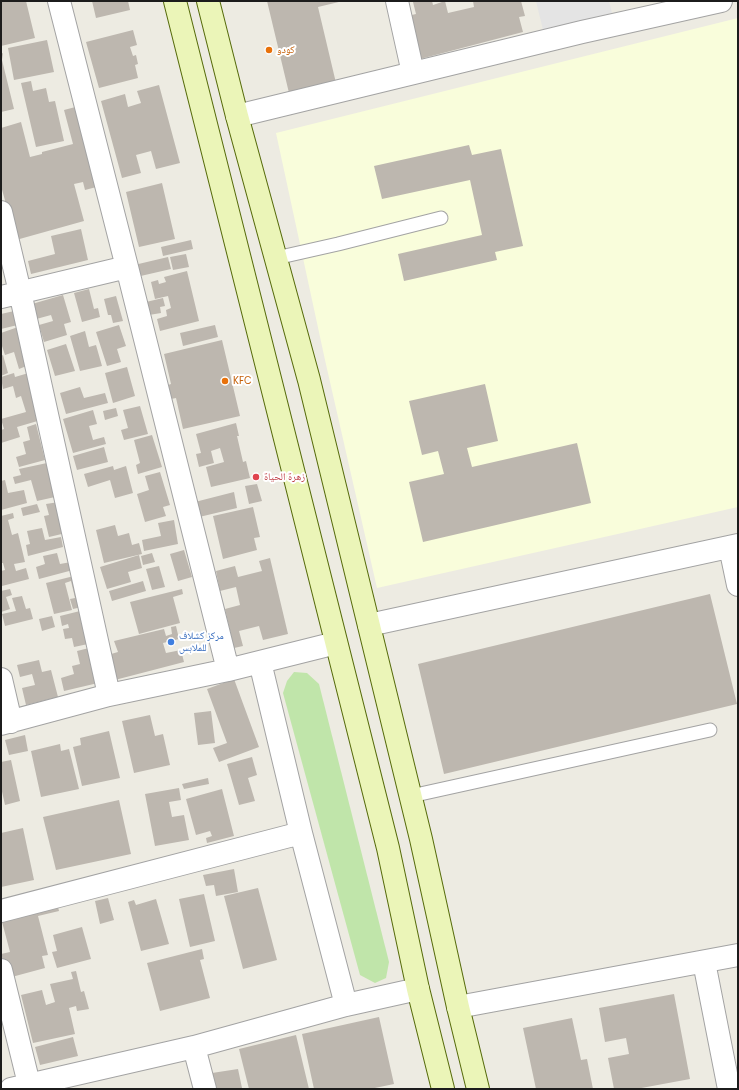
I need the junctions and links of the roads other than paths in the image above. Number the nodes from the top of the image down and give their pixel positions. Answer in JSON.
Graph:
{"nodes":[{"id":1,"x":59,"y":1,"type":"edge"},
{"id":2,"x":175,"y":1,"type":"edge"},
{"id":3,"x":208,"y":1,"type":"edge"},
{"id":4,"x":397,"y":1,"type":"edge"},
{"id":5,"x":721,"y":1,"type":"edge"},
{"id":6,"x":414,"y":73,"type":"junction"},
{"id":7,"x":237,"y":116,"type":"junction"},
{"id":8,"x":1,"y":212,"type":"edge"},
{"id":9,"x":441,"y":218,"type":"dead end"},
{"id":10,"x":276,"y":258,"type":"junction"},
{"id":11,"x":127,"y":267,"type":"junction"},
{"id":12,"x":11,"y":295,"type":"edge"},
{"id":13,"x":734,"y":546,"type":"edge"},
{"id":14,"x":738,"y":585,"type":"edge"},
{"id":15,"x":369,"y":625,"type":"junction"},
{"id":16,"x":336,"y":643,"type":"junction"},
{"id":17,"x":260,"y":662,"type":"junction"},
{"id":18,"x":228,"y":670,"type":"junction"},
{"id":19,"x":1,"y":679,"type":"edge"},
{"id":20,"x":109,"y":695,"type":"junction"},
{"id":21,"x":6,"y":723,"type":"edge"},
{"id":22,"x":710,"y":730,"type":"dead end"},
{"id":23,"x":411,"y":796,"type":"junction"},
{"id":24,"x":301,"y":833,"type":"junction"},
{"id":25,"x":421,"y":839,"type":"junction"},
{"id":26,"x":388,"y":848,"type":"junction"},
{"id":27,"x":1,"y":911,"type":"edge"},
{"id":28,"x":738,"y":955,"type":"edge"},
{"id":29,"x":704,"y":962,"type":"junction"},
{"id":30,"x":1,"y":970,"type":"edge"},
{"id":31,"x":418,"y":989,"type":"junction"},
{"id":32,"x":346,"y":1005,"type":"junction"},
{"id":33,"x":458,"y":1007,"type":"junction"},
{"id":34,"x":194,"y":1047,"type":"junction"},
{"id":35,"x":20,"y":1087,"type":"edge"},
{"id":36,"x":205,"y":1089,"type":"edge"},
{"id":37,"x":442,"y":1089,"type":"edge"},
{"id":38,"x":478,"y":1089,"type":"edge"},
{"id":39,"x":729,"y":1089,"type":"edge"}],
"edges":[{"from":1,"to":11,"type":"street"},
{"from":2,"to":16,"type":"street"},
{"from":3,"to":7,"type":"street"},
{"from":4,"to":6,"type":"street"},
{"from":5,"to":6,"type":"street"},
{"from":6,"to":7,"type":"street"},
{"from":7,"to":10,"type":"street"},
{"from":8,"to":12,"type":"street"},
{"from":9,"to":10,"type":"lane"},
{"from":10,"to":15,"type":"street"},
{"from":11,"to":12,"type":"street"},
{"from":11,"to":18,"type":"street"},
{"from":12,"to":20,"type":"street"},
{"from":13,"to":14,"type":"street"},
{"from":13,"to":15,"type":"street"},
{"from":15,"to":23,"type":"street"},
{"from":16,"to":17,"type":"street"},
{"from":16,"to":26,"type":"street"},
{"from":17,"to":18,"type":"street"},
{"from":17,"to":24,"type":"street"},
{"from":18,"to":20,"type":"street"},
{"from":19,"to":21,"type":"street"},
{"from":20,"to":21,"type":"street"},
{"from":22,"to":23,"type":"lane"},
{"from":23,"to":25,"type":"street"},
{"from":24,"to":27,"type":"street"},
{"from":24,"to":32,"type":"street"},
{"from":25,"to":26,"type":"street"},
{"from":25,"to":33,"type":"street"},
{"from":26,"to":31,"type":"street"},
{"from":28,"to":29,"type":"street"},
{"from":29,"to":33,"type":"street"},
{"from":29,"to":39,"type":"street"},
{"from":30,"to":35,"type":"street"},
{"from":31,"to":32,"type":"street"},
{"from":31,"to":37,"type":"street"},
{"from":32,"to":34,"type":"street"},
{"from":33,"to":38,"type":"street"},
{"from":34,"to":35,"type":"street"},
{"from":34,"to":36,"type":"street"}]}
